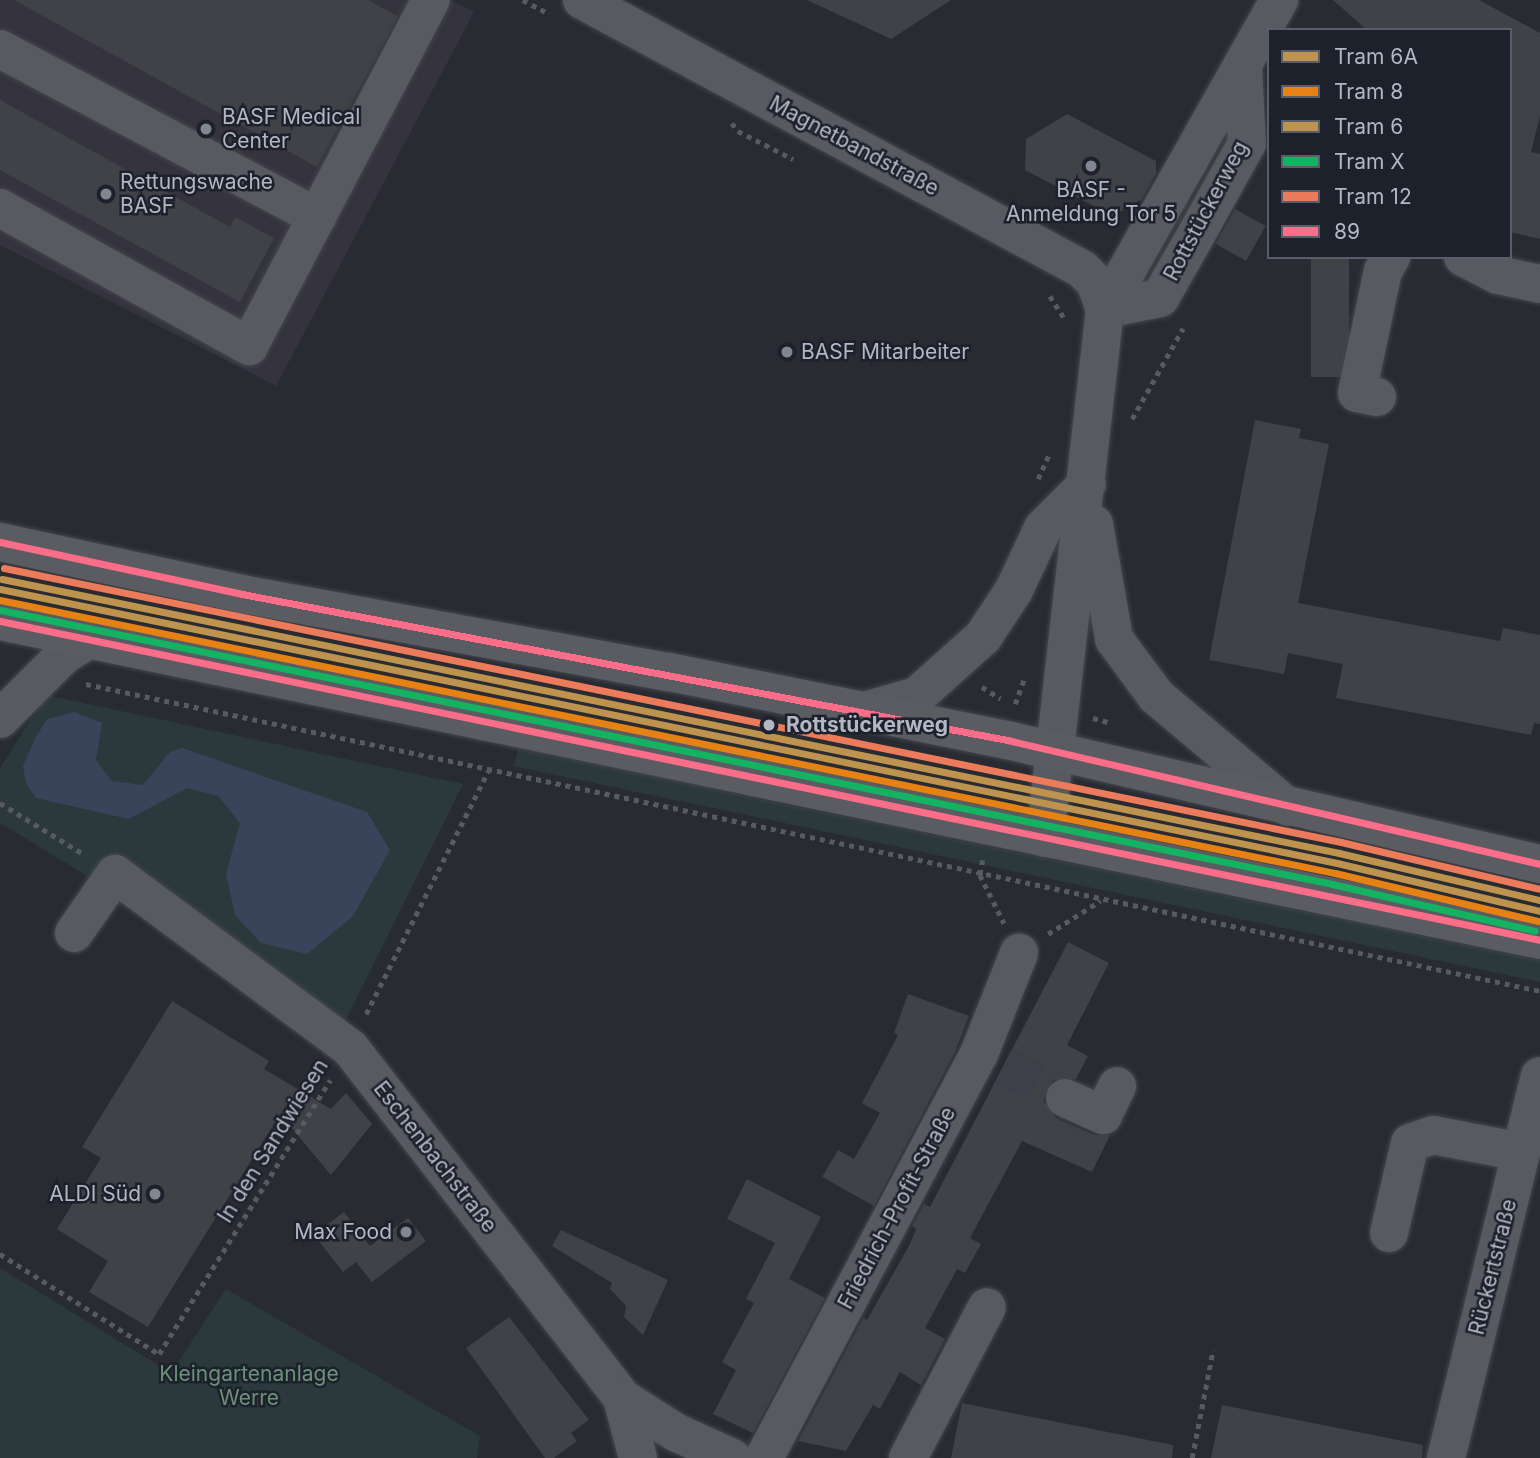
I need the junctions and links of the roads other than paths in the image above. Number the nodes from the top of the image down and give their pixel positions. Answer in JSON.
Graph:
{"nodes":[{"id":1,"x":431,"y":0,"type":"edge"},
{"id":2,"x":1279,"y":0,"type":"edge"},
{"id":3,"x":571,"y":10,"type":"edge"},
{"id":4,"x":0,"y":49,"type":"edge"},
{"id":5,"x":1243,"y":67,"type":"junction"},
{"id":6,"x":1212,"y":124,"type":"junction"},
{"id":7,"x":1258,"y":149,"type":"edge"},
{"id":8,"x":0,"y":208,"type":"edge"},
{"id":9,"x":317,"y":217,"type":"junction"},
{"id":10,"x":1390,"y":259,"type":"edge"},
{"id":11,"x":1467,"y":259,"type":"edge"},
{"id":12,"x":1540,"y":284,"type":"edge"},
{"id":13,"x":1105,"y":309,"type":"junction"},
{"id":14,"x":1377,"y":397,"type":"dead end"},
{"id":15,"x":1087,"y":484,"type":"junction"},
{"id":16,"x":0,"y":542,"type":"edge"},
{"id":17,"x":0,"y":621,"type":"edge"},
{"id":18,"x":90,"y":639,"type":"junction"},
{"id":19,"x":864,"y":712,"type":"junction"},
{"id":20,"x":0,"y":719,"type":"edge"},
{"id":21,"x":1055,"y":751,"type":"junction"},
{"id":22,"x":1287,"y":807,"type":"junction"},
{"id":23,"x":1045,"y":838,"type":"junction"},
{"id":24,"x":1540,"y":864,"type":"edge"},
{"id":25,"x":74,"y":933,"type":"dead end"},
{"id":26,"x":1540,"y":940,"type":"edge"},
{"id":27,"x":1019,"y":953,"type":"road end"},
{"id":28,"x":1540,"y":1076,"type":"edge"},
{"id":29,"x":1117,"y":1086,"type":"dead end"},
{"id":30,"x":1065,"y":1098,"type":"tunnel mouth"},
{"id":31,"x":1521,"y":1152,"type":"junction"},
{"id":32,"x":1389,"y":1233,"type":"dead end"},
{"id":33,"x":987,"y":1307,"type":"dead end"},
{"id":34,"x":622,"y":1398,"type":"junction"},
{"id":35,"x":638,"y":1458,"type":"edge"},
{"id":36,"x":732,"y":1458,"type":"edge"},
{"id":37,"x":764,"y":1458,"type":"edge"},
{"id":38,"x":908,"y":1458,"type":"edge"},
{"id":39,"x":1447,"y":1458,"type":"edge"}],
"edges":[{"from":1,"to":9,"type":"street"},
{"from":2,"to":5,"type":"street","name":"Rottstückerweg"},
{"from":3,"to":13,"type":"street","name":"Magnetbandstraße"},
{"from":4,"to":9,"type":"street"},
{"from":5,"to":6,"type":"street","name":"Rottstückerweg"},
{"from":5,"to":7,"type":"street","name":"Rottstückerweg"},
{"from":6,"to":7,"type":"street"},
{"from":6,"to":13,"type":"street","name":"Rottstückerweg"},
{"from":7,"to":13,"type":"street","name":"Rottstückerweg"},
{"from":8,"to":9,"type":"street"},
{"from":10,"to":14,"type":"street"},
{"from":11,"to":12,"type":"street"},
{"from":13,"to":15,"type":"street","name":"Rottstückerweg"},
{"from":15,"to":19,"type":"street"},
{"from":15,"to":21,"type":"street","name":"Rottstückerweg"},
{"from":15,"to":22,"type":"street"},
{"from":16,"to":19,"type":"main road"},
{"from":17,"to":18,"type":"main road"},
{"from":18,"to":20,"type":"street"},
{"from":18,"to":23,"type":"main road"},
{"from":19,"to":21,"type":"main road"},
{"from":21,"to":22,"type":"main road"},
{"from":21,"to":23,"type":"street","name":"Rottstückerweg"},
{"from":22,"to":24,"type":"main road"},
{"from":23,"to":26,"type":"main road"},
{"from":25,"to":34,"type":"street","name":"Eschenbachstraße"},
{"from":27,"to":37,"type":"street","name":"Friedrich-Profit-Straße"},
{"from":28,"to":31,"type":"street","name":"Rückertstraße"},
{"from":29,"to":30,"type":"street"},
{"from":31,"to":32,"type":"street"},
{"from":31,"to":39,"type":"street","name":"Rückertstraße"},
{"from":33,"to":38,"type":"street"},
{"from":34,"to":35,"type":"street"},
{"from":34,"to":36,"type":"street","name":"Eschenbachstraße"}]}
